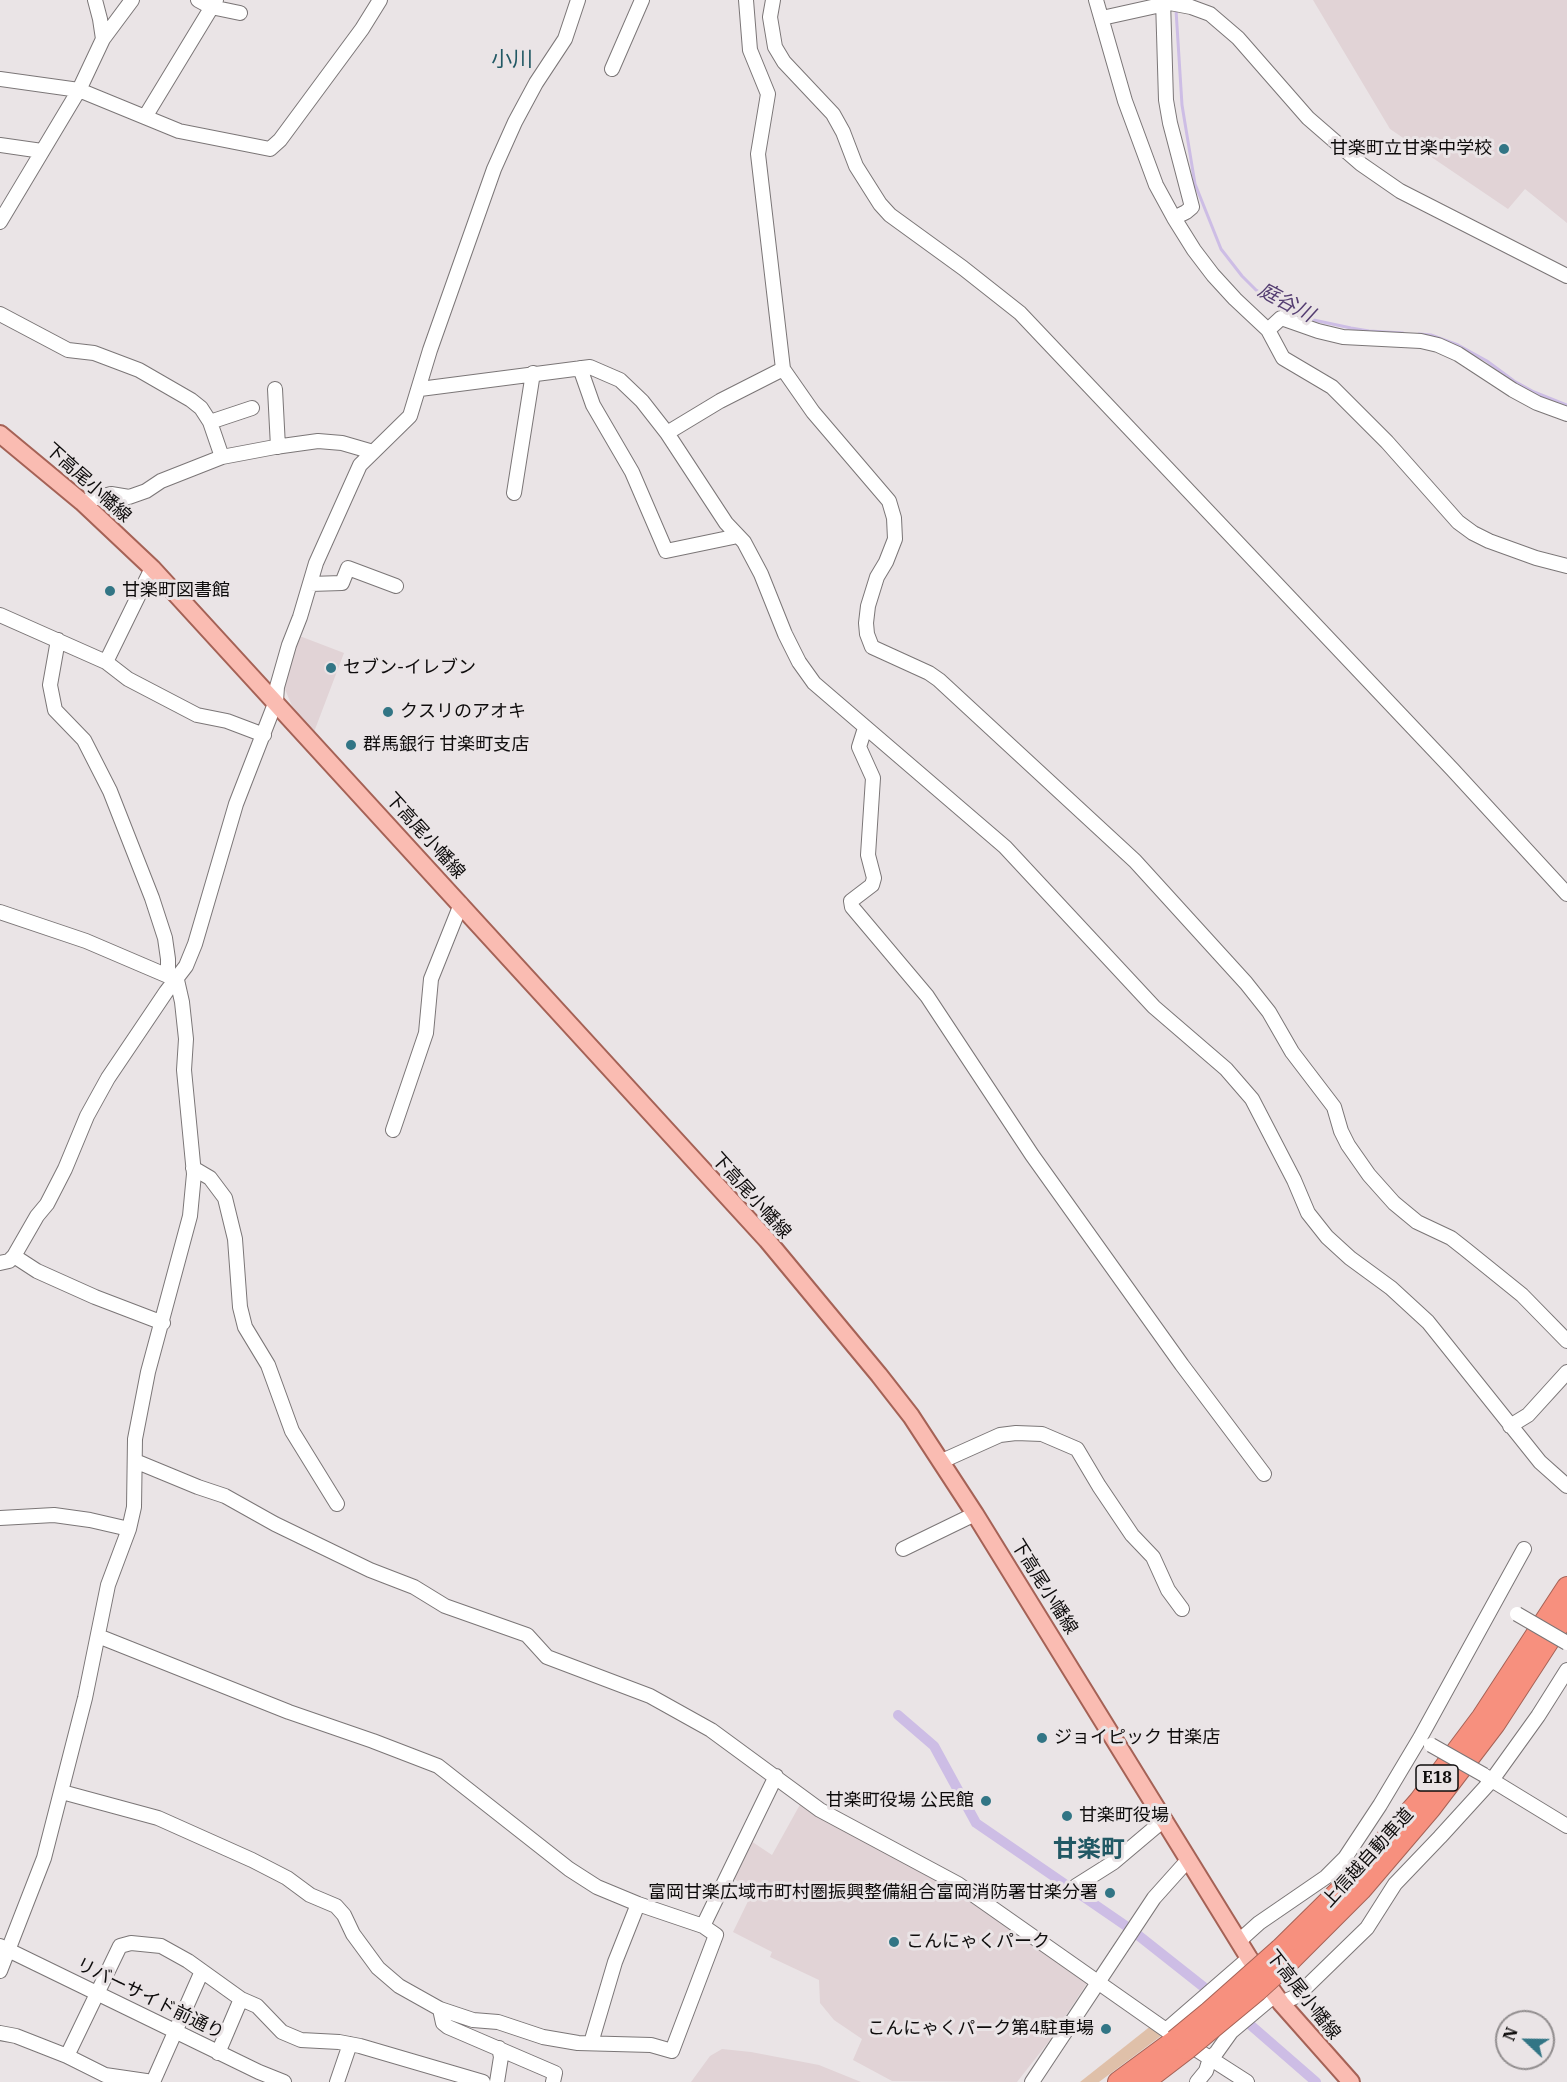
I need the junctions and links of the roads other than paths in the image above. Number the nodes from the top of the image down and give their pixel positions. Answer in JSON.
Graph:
{"nodes":[{"id":1,"x":95,"y":0,"type":"edge"},
{"id":2,"x":132,"y":0,"type":"edge"},
{"id":3,"x":198,"y":0,"type":"edge"},
{"id":4,"x":380,"y":0,"type":"edge"},
{"id":5,"x":578,"y":0,"type":"edge"},
{"id":6,"x":642,"y":0,"type":"edge"},
{"id":7,"x":746,"y":0,"type":"edge"},
{"id":8,"x":773,"y":0,"type":"edge"},
{"id":9,"x":1096,"y":0,"type":"edge"},
{"id":10,"x":214,"y":3,"type":"edge"},
{"id":11,"x":1170,"y":3,"type":"edge"},
{"id":12,"x":240,"y":13,"type":"dead end"},
{"id":13,"x":1102,"y":18,"type":"junction"},
{"id":14,"x":103,"y":39,"type":"junction"},
{"id":15,"x":612,"y":69,"type":"dead end"},
{"id":16,"x":0,"y":79,"type":"edge"},
{"id":17,"x":79,"y":90,"type":"junction"},
{"id":18,"x":145,"y":117,"type":"junction"},
{"id":19,"x":0,"y":145,"type":"edge"},
{"id":20,"x":42,"y":150,"type":"junction"},
{"id":21,"x":1174,"y":218,"type":"junction"},
{"id":22,"x":0,"y":222,"type":"edge"},
{"id":23,"x":1567,"y":276,"type":"edge"},
{"id":24,"x":0,"y":314,"type":"edge"},
{"id":25,"x":1268,"y":330,"type":"junction"},
{"id":26,"x":580,"y":368,"type":"junction"},
{"id":27,"x":783,"y":369,"type":"junction"},
{"id":28,"x":533,"y":373,"type":"junction"},
{"id":29,"x":420,"y":388,"type":"junction"},
{"id":30,"x":275,"y":389,"type":"dead end"},
{"id":31,"x":252,"y":408,"type":"dead end"},
{"id":32,"x":1567,"y":414,"type":"edge"},
{"id":33,"x":210,"y":422,"type":"junction"},
{"id":34,"x":667,"y":433,"type":"junction"},
{"id":35,"x":0,"y":434,"type":"edge"},
{"id":36,"x":278,"y":447,"type":"junction"},
{"id":37,"x":373,"y":452,"type":"junction"},
{"id":38,"x":222,"y":457,"type":"junction"},
{"id":39,"x":514,"y":493,"type":"dead end"},
{"id":40,"x":82,"y":502,"type":"junction"},
{"id":41,"x":738,"y":536,"type":"junction"},
{"id":42,"x":1567,"y":566,"type":"edge"},
{"id":43,"x":152,"y":568,"type":"junction"},
{"id":44,"x":310,"y":584,"type":"junction"},
{"id":45,"x":396,"y":586,"type":"dead end"},
{"id":46,"x":0,"y":615,"type":"edge"},
{"id":47,"x":58,"y":640,"type":"junction"},
{"id":48,"x":106,"y":662,"type":"junction"},
{"id":49,"x":276,"y":701,"type":"junction"},
{"id":50,"x":865,"y":728,"type":"junction"},
{"id":51,"x":264,"y":735,"type":"junction"},
{"id":52,"x":1567,"y":894,"type":"edge"},
{"id":53,"x":461,"y":904,"type":"junction"},
{"id":54,"x":0,"y":912,"type":"edge"},
{"id":55,"x":172,"y":978,"type":"junction"},
{"id":56,"x":393,"y":1130,"type":"dead end"},
{"id":57,"x":193,"y":1168,"type":"junction"},
{"id":58,"x":14,"y":1256,"type":"junction"},
{"id":59,"x":0,"y":1263,"type":"edge"},
{"id":60,"x":163,"y":1323,"type":"junction"},
{"id":61,"x":1567,"y":1341,"type":"edge"},
{"id":62,"x":1567,"y":1372,"type":"edge"},
{"id":63,"x":1510,"y":1426,"type":"junction"},
{"id":64,"x":135,"y":1461,"type":"junction"},
{"id":65,"x":942,"y":1461,"type":"junction"},
{"id":66,"x":1264,"y":1474,"type":"dead end"},
{"id":67,"x":1567,"y":1486,"type":"edge"},
{"id":68,"x":337,"y":1504,"type":"dead end"},
{"id":69,"x":975,"y":1514,"type":"junction"},
{"id":70,"x":0,"y":1518,"type":"edge"},
{"id":71,"x":129,"y":1529,"type":"junction"},
{"id":72,"x":903,"y":1549,"type":"dead end"},
{"id":73,"x":1524,"y":1549,"type":"dead end"},
{"id":74,"x":1567,"y":1587,"type":"edge"},
{"id":75,"x":1495,"y":1604,"type":"junction"},
{"id":76,"x":1182,"y":1609,"type":"dead end"},
{"id":77,"x":1567,"y":1613,"type":"edge"},
{"id":78,"x":98,"y":1636,"type":"junction"},
{"id":79,"x":1567,"y":1643,"type":"edge"},
{"id":80,"x":1567,"y":1670,"type":"edge"},
{"id":81,"x":1425,"y":1742,"type":"junction"},
{"id":82,"x":776,"y":1776,"type":"junction"},
{"id":83,"x":1488,"y":1777,"type":"junction"},
{"id":84,"x":62,"y":1792,"type":"junction"},
{"id":85,"x":1165,"y":1820,"type":"junction"},
{"id":86,"x":1567,"y":1826,"type":"edge"},
{"id":87,"x":1188,"y":1860,"type":"junction"},
{"id":88,"x":1076,"y":1886,"type":"dead end"},
{"id":89,"x":638,"y":1904,"type":"junction"},
{"id":90,"x":702,"y":1926,"type":"junction"},
{"id":91,"x":1239,"y":1941,"type":"junction"},
{"id":92,"x":4,"y":1948,"type":"edge"},
{"id":93,"x":1286,"y":1954,"type":"junction"},
{"id":94,"x":1249,"y":1958,"type":"junction"},
{"id":95,"x":0,"y":1971,"type":"edge"},
{"id":96,"x":202,"y":1971,"type":"junction"},
{"id":97,"x":1099,"y":1982,"type":"junction"},
{"id":98,"x":97,"y":1993,"type":"junction"},
{"id":99,"x":241,"y":1999,"type":"junction"},
{"id":100,"x":1278,"y":1999,"type":"junction"},
{"id":101,"x":440,"y":2009,"type":"junction"},
{"id":102,"x":175,"y":2032,"type":"junction"},
{"id":103,"x":0,"y":2033,"type":"edge"},
{"id":104,"x":1176,"y":2040,"type":"junction"},
{"id":105,"x":591,"y":2043,"type":"junction"},
{"id":106,"x":350,"y":2044,"type":"junction"},
{"id":107,"x":499,"y":2048,"type":"junction"},
{"id":108,"x":218,"y":2053,"type":"junction"},
{"id":109,"x":67,"y":2056,"type":"junction"},
{"id":110,"x":1210,"y":2058,"type":"junction"},
{"id":111,"x":153,"y":2082,"type":"edge"},
{"id":112,"x":285,"y":2082,"type":"edge"},
{"id":113,"x":337,"y":2082,"type":"edge"},
{"id":114,"x":483,"y":2082,"type":"edge"},
{"id":115,"x":497,"y":2082,"type":"edge"},
{"id":116,"x":553,"y":2082,"type":"edge"},
{"id":117,"x":1032,"y":2082,"type":"edge"},
{"id":118,"x":1118,"y":2082,"type":"edge"},
{"id":119,"x":1144,"y":2082,"type":"edge"},
{"id":120,"x":1197,"y":2082,"type":"edge"},
{"id":121,"x":1247,"y":2082,"type":"edge"},
{"id":122,"x":1351,"y":2082,"type":"edge"}],
"edges":[{"from":1,"to":14,"type":"street"},
{"from":2,"to":14,"type":"street"},
{"from":3,"to":10,"type":"street"},
{"from":4,"to":18,"type":"street"},
{"from":5,"to":29,"type":"street"},
{"from":6,"to":15,"type":"street"},
{"from":7,"to":27,"type":"street"},
{"from":8,"to":52,"type":"street"},
{"from":9,"to":13,"type":"street"},
{"from":10,"to":12,"type":"street"},
{"from":10,"to":18,"type":"street"},
{"from":11,"to":13,"type":"street"},
{"from":11,"to":21,"type":"street"},
{"from":11,"to":23,"type":"street"},
{"from":13,"to":21,"type":"street"},
{"from":14,"to":17,"type":"street"},
{"from":16,"to":17,"type":"street"},
{"from":17,"to":18,"type":"street"},
{"from":17,"to":20,"type":"street"},
{"from":19,"to":20,"type":"street"},
{"from":20,"to":22,"type":"street"},
{"from":21,"to":25,"type":"street"},
{"from":24,"to":33,"type":"street"},
{"from":25,"to":32,"type":"street"},
{"from":25,"to":42,"type":"street"},
{"from":26,"to":28,"type":"street"},
{"from":26,"to":34,"type":"street"},
{"from":26,"to":41,"type":"street"},
{"from":27,"to":34,"type":"street"},
{"from":27,"to":61,"type":"street"},
{"from":28,"to":29,"type":"street"},
{"from":28,"to":39,"type":"street"},
{"from":29,"to":37,"type":"street"},
{"from":30,"to":36,"type":"street"},
{"from":31,"to":33,"type":"street"},
{"from":33,"to":38,"type":"street"},
{"from":34,"to":41,"type":"street"},
{"from":35,"to":40,"type":"main road","name":"下高尾小幡線"},
{"from":36,"to":37,"type":"street"},
{"from":36,"to":38,"type":"street"},
{"from":37,"to":44,"type":"street"},
{"from":38,"to":40,"type":"street"},
{"from":40,"to":43,"type":"main road","name":"下高尾小幡線"},
{"from":41,"to":50,"type":"street"},
{"from":43,"to":48,"type":"street"},
{"from":43,"to":49,"type":"main road","name":"下高尾小幡線"},
{"from":44,"to":45,"type":"street"},
{"from":44,"to":49,"type":"street"},
{"from":46,"to":47,"type":"street"},
{"from":47,"to":48,"type":"street"},
{"from":47,"to":55,"type":"street"},
{"from":48,"to":51,"type":"street"},
{"from":49,"to":51,"type":"street"},
{"from":49,"to":53,"type":"main road","name":"下高尾小幡線"},
{"from":50,"to":63,"type":"street"},
{"from":50,"to":66,"type":"street"},
{"from":51,"to":55,"type":"street"},
{"from":53,"to":56,"type":"street"},
{"from":53,"to":65,"type":"main road","name":"下高尾小幡線"},
{"from":54,"to":55,"type":"street"},
{"from":55,"to":57,"type":"street"},
{"from":55,"to":58,"type":"street"},
{"from":57,"to":60,"type":"street"},
{"from":57,"to":68,"type":"street"},
{"from":58,"to":59,"type":"street"},
{"from":58,"to":60,"type":"street"},
{"from":60,"to":64,"type":"street"},
{"from":62,"to":63,"type":"street"},
{"from":63,"to":67,"type":"street"},
{"from":64,"to":71,"type":"street"},
{"from":64,"to":82,"type":"street"},
{"from":65,"to":69,"type":"main road","name":"下高尾小幡線"},
{"from":65,"to":76,"type":"street"},
{"from":69,"to":72,"type":"street"},
{"from":69,"to":85,"type":"main road","name":"下高尾小幡線"},
{"from":70,"to":71,"type":"street"},
{"from":71,"to":78,"type":"street"},
{"from":73,"to":75,"type":"street"},
{"from":74,"to":93,"type":"highway","name":"上信越自動車道","number":"E18"},
{"from":75,"to":79,"type":"street","bridge":true},
{"from":75,"to":81,"type":"street"},
{"from":77,"to":93,"type":"highway","name":"上信越自動車道","number":"E18"},
{"from":78,"to":84,"type":"street"},
{"from":78,"to":89,"type":"street"},
{"from":80,"to":83,"type":"street"},
{"from":81,"to":83,"type":"street","bridge":true},
{"from":81,"to":91,"type":"street"},
{"from":82,"to":90,"type":"street"},
{"from":82,"to":97,"type":"street"},
{"from":83,"to":86,"type":"street"},
{"from":83,"to":100,"type":"street"},
{"from":84,"to":92,"type":"street"},
{"from":84,"to":101,"type":"street"},
{"from":85,"to":87,"type":"main road","name":"下高尾小幡線"},
{"from":85,"to":88,"type":"street"},
{"from":87,"to":91,"type":"main road","name":"下高尾小幡線"},
{"from":87,"to":97,"type":"street"},
{"from":89,"to":90,"type":"street"},
{"from":89,"to":105,"type":"street"},
{"from":90,"to":105,"type":"street"},
{"from":91,"to":94,"type":"main road","name":"下高尾小幡線"},
{"from":92,"to":95,"type":"street"},
{"from":92,"to":98,"type":"street","name":"リバーサイド前通り"},
{"from":93,"to":104,"type":"highway","name":"上信越自動車道","number":"E18","bridge":true},
{"from":94,"to":100,"type":"main road","name":"下高尾小幡線"},
{"from":94,"to":104,"type":"street"},
{"from":96,"to":98,"type":"street"},
{"from":96,"to":99,"type":"street"},
{"from":96,"to":102,"type":"street"},
{"from":97,"to":104,"type":"street"},
{"from":97,"to":117,"type":"street"},
{"from":98,"to":102,"type":"street","name":"リバーサイド前通り"},
{"from":98,"to":109,"type":"street"},
{"from":99,"to":106,"type":"street"},
{"from":99,"to":108,"type":"street"},
{"from":100,"to":110,"type":"street"},
{"from":100,"to":122,"type":"main road","name":"下高尾小幡線"},
{"from":101,"to":105,"type":"street"},
{"from":101,"to":107,"type":"street"},
{"from":102,"to":108,"type":"street","name":"リバーサイド前通り"},
{"from":102,"to":111,"type":"street"},
{"from":103,"to":109,"type":"street"},
{"from":104,"to":110,"type":"street"},
{"from":104,"to":118,"type":"highway","name":"上信越自動車道","number":"E18"},
{"from":104,"to":119,"type":"highway","name":"上信越自動車道","number":"E18"},
{"from":106,"to":113,"type":"street"},
{"from":106,"to":114,"type":"street"},
{"from":107,"to":115,"type":"street"},
{"from":107,"to":116,"type":"street"},
{"from":108,"to":112,"type":"street","name":"リバーサイド前通り"},
{"from":109,"to":111,"type":"street"},
{"from":110,"to":120,"type":"street"},
{"from":110,"to":121,"type":"street"}]}
